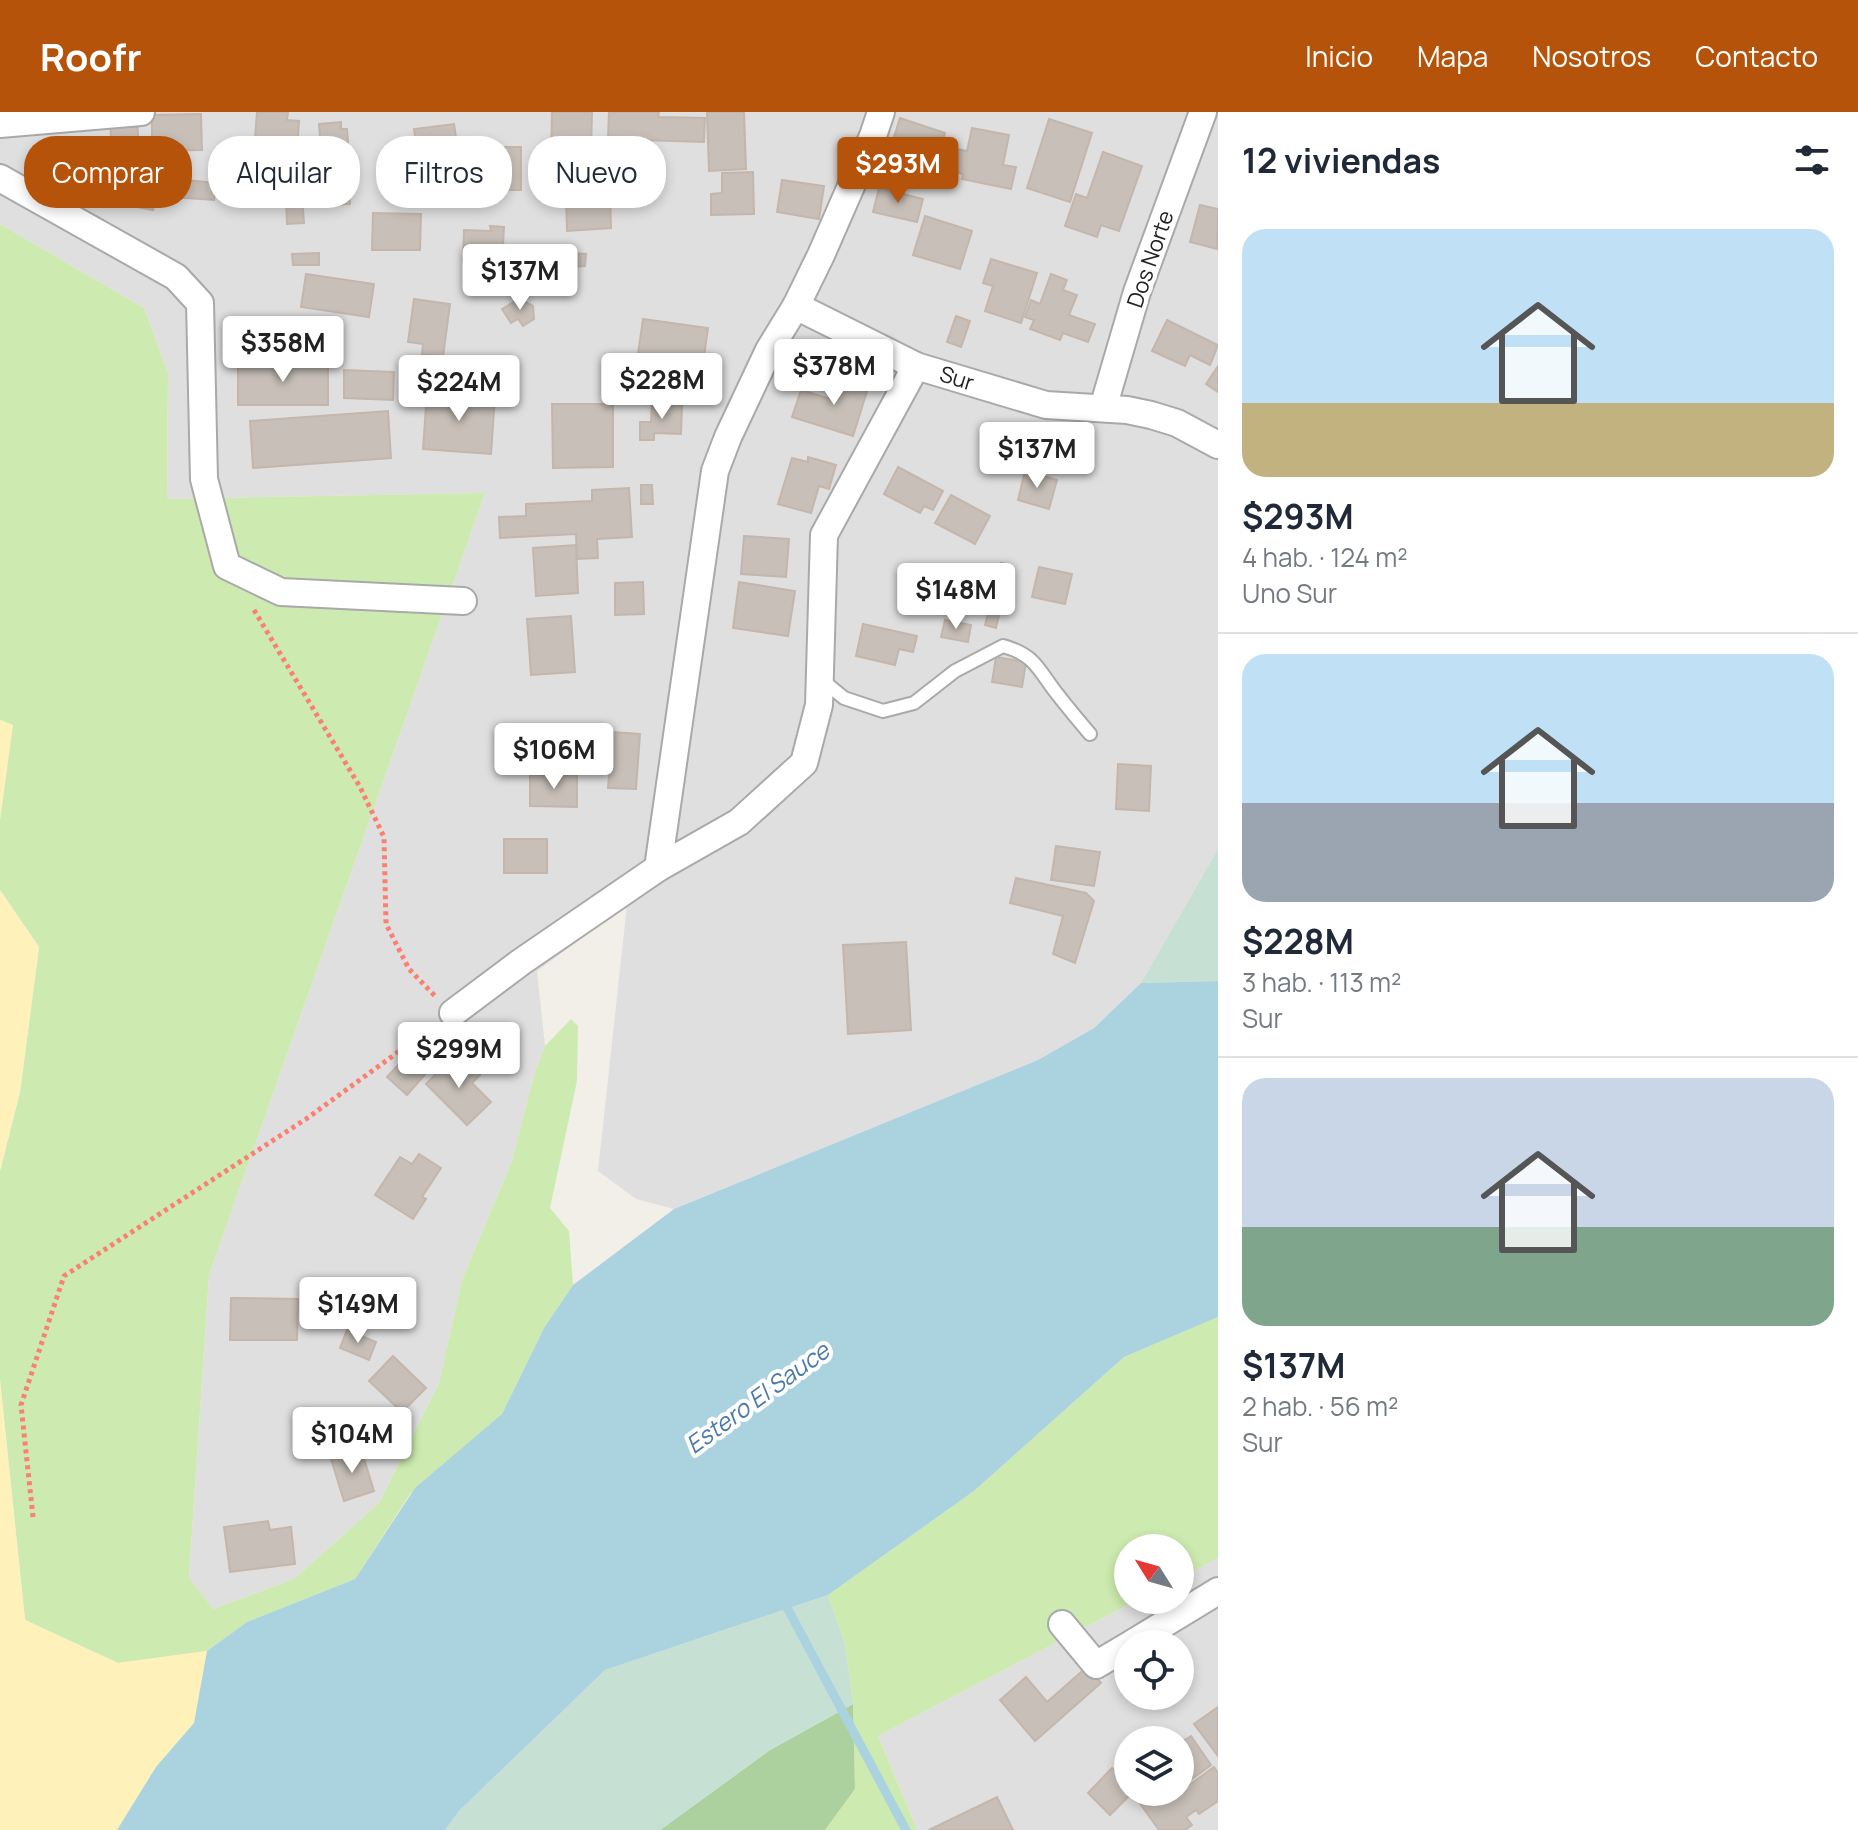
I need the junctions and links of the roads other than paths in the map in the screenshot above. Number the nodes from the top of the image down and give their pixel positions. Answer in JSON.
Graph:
{"nodes":[{"id":1,"x":141,"y":112,"type":"edge"},
{"id":2,"x":881,"y":112,"type":"edge"},
{"id":3,"x":1203,"y":112,"type":"edge"},
{"id":4,"x":0,"y":124,"type":"edge"},
{"id":5,"x":0,"y":178,"type":"edge"},
{"id":6,"x":796,"y":306,"type":"junction"},
{"id":7,"x":916,"y":366,"type":"junction"},
{"id":8,"x":1103,"y":408,"type":"junction"},
{"id":9,"x":1218,"y":445,"type":"edge"},
{"id":10,"x":463,"y":601,"type":"dead end"},
{"id":11,"x":820,"y":678,"type":"junction"},
{"id":12,"x":1090,"y":734,"type":"dead end"},
{"id":13,"x":658,"y":868,"type":"junction"},
{"id":14,"x":453,"y":1013,"type":"road end"},
{"id":15,"x":1218,"y":1591,"type":"edge"},
{"id":16,"x":1062,"y":1624,"type":"dead end"},
{"id":17,"x":1154,"y":1630,"type":"edge"},
{"id":18,"x":1114,"y":1654,"type":"edge"}],
"edges":[{"from":1,"to":4,"type":"street"},
{"from":2,"to":6,"type":"street"},
{"from":3,"to":8,"type":"street","name":"Dos Norte"},
{"from":5,"to":10,"type":"street"},
{"from":6,"to":7,"type":"street","name":"Sur"},
{"from":6,"to":13,"type":"street"},
{"from":7,"to":8,"type":"street","name":"Sur"},
{"from":7,"to":11,"type":"street"},
{"from":8,"to":9,"type":"street","name":"Sur"},
{"from":11,"to":12,"type":"lane"},
{"from":11,"to":13,"type":"street"},
{"from":13,"to":14,"type":"street"},
{"from":15,"to":17,"type":"street"},
{"from":16,"to":18,"type":"street"}]}
